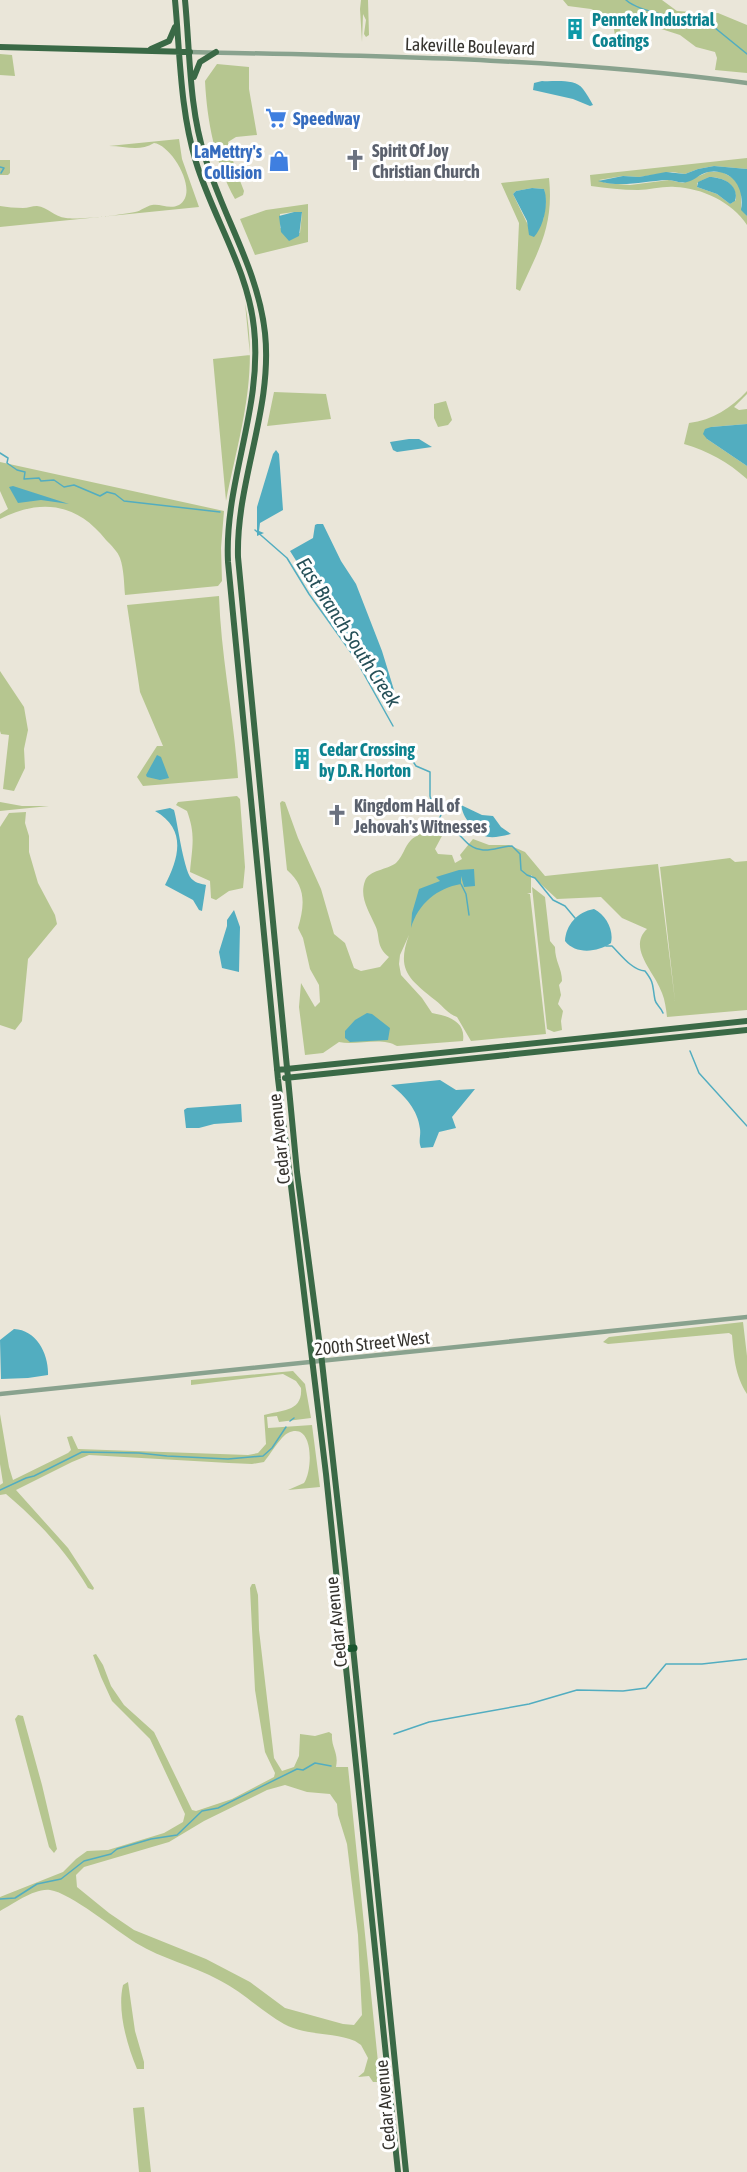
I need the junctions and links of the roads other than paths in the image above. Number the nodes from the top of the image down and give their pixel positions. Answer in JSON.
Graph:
{"nodes":[{"id":1,"x":175,"y":0,"type":"edge"},
{"id":2,"x":185,"y":0,"type":"edge"},
{"id":3,"x":176,"y":18,"type":"junction"},
{"id":4,"x":0,"y":47,"type":"edge"},
{"id":5,"x":147,"y":51,"type":"junction"},
{"id":6,"x":179,"y":51,"type":"junction"},
{"id":7,"x":190,"y":52,"type":"junction"},
{"id":8,"x":216,"y":52,"type":"junction"},
{"id":9,"x":747,"y":83,"type":"edge"},
{"id":10,"x":193,"y":87,"type":"junction"},
{"id":11,"x":747,"y":1021,"type":"edge"},
{"id":12,"x":747,"y":1030,"type":"edge"},
{"id":13,"x":287,"y":1069,"type":"junction"},
{"id":14,"x":277,"y":1070,"type":"junction"},
{"id":15,"x":278,"y":1078,"type":"junction"},
{"id":16,"x":288,"y":1078,"type":"junction"},
{"id":17,"x":747,"y":1317,"type":"edge"},
{"id":18,"x":322,"y":1362,"type":"junction"},
{"id":19,"x":312,"y":1363,"type":"junction"},
{"id":20,"x":0,"y":1394,"type":"edge"},
{"id":21,"x":354,"y":1648,"type":"junction"},
{"id":22,"x":344,"y":1649,"type":"junction"},
{"id":23,"x":398,"y":2172,"type":"edge"},
{"id":24,"x":406,"y":2172,"type":"edge"}],
"edges":[{"from":1,"to":3,"type":"main road"},
{"from":2,"to":7,"type":"main road"},
{"from":3,"to":5,"type":"main road"},
{"from":3,"to":6,"type":"main road"},
{"from":4,"to":5,"type":"main road"},
{"from":5,"to":6,"type":"main road"},
{"from":6,"to":7,"type":"main road"},
{"from":6,"to":14,"type":"main road","name":"Cedar Avenue"},
{"from":7,"to":8,"type":"street","name":"Lakeville Boulevard"},
{"from":7,"to":10,"type":"main road","name":"Cedar Avenue"},
{"from":8,"to":9,"type":"street","name":"Lakeville Boulevard"},
{"from":8,"to":10,"type":"main road"},
{"from":10,"to":13,"type":"main road","name":"Cedar Avenue"},
{"from":11,"to":13,"type":"main road"},
{"from":12,"to":16,"type":"main road"},
{"from":13,"to":14,"type":"main road"},
{"from":13,"to":16,"type":"main road","name":"Cedar Avenue"},
{"from":14,"to":15,"type":"main road","name":"Cedar Avenue"},
{"from":15,"to":16,"type":"main road"},
{"from":15,"to":19,"type":"main road","name":"Cedar Avenue"},
{"from":16,"to":18,"type":"main road","name":"Cedar Avenue"},
{"from":17,"to":18,"type":"street","name":"200th Street West"},
{"from":18,"to":19,"type":"street","name":"200th Street West"},
{"from":18,"to":21,"type":"main road","name":"Cedar Avenue"},
{"from":19,"to":20,"type":"street","name":"200th Street West"},
{"from":19,"to":22,"type":"main road","name":"Cedar Avenue"},
{"from":21,"to":22,"type":"highway"},
{"from":21,"to":24,"type":"main road","name":"Cedar Avenue"},
{"from":22,"to":23,"type":"main road","name":"Cedar Avenue"}]}
